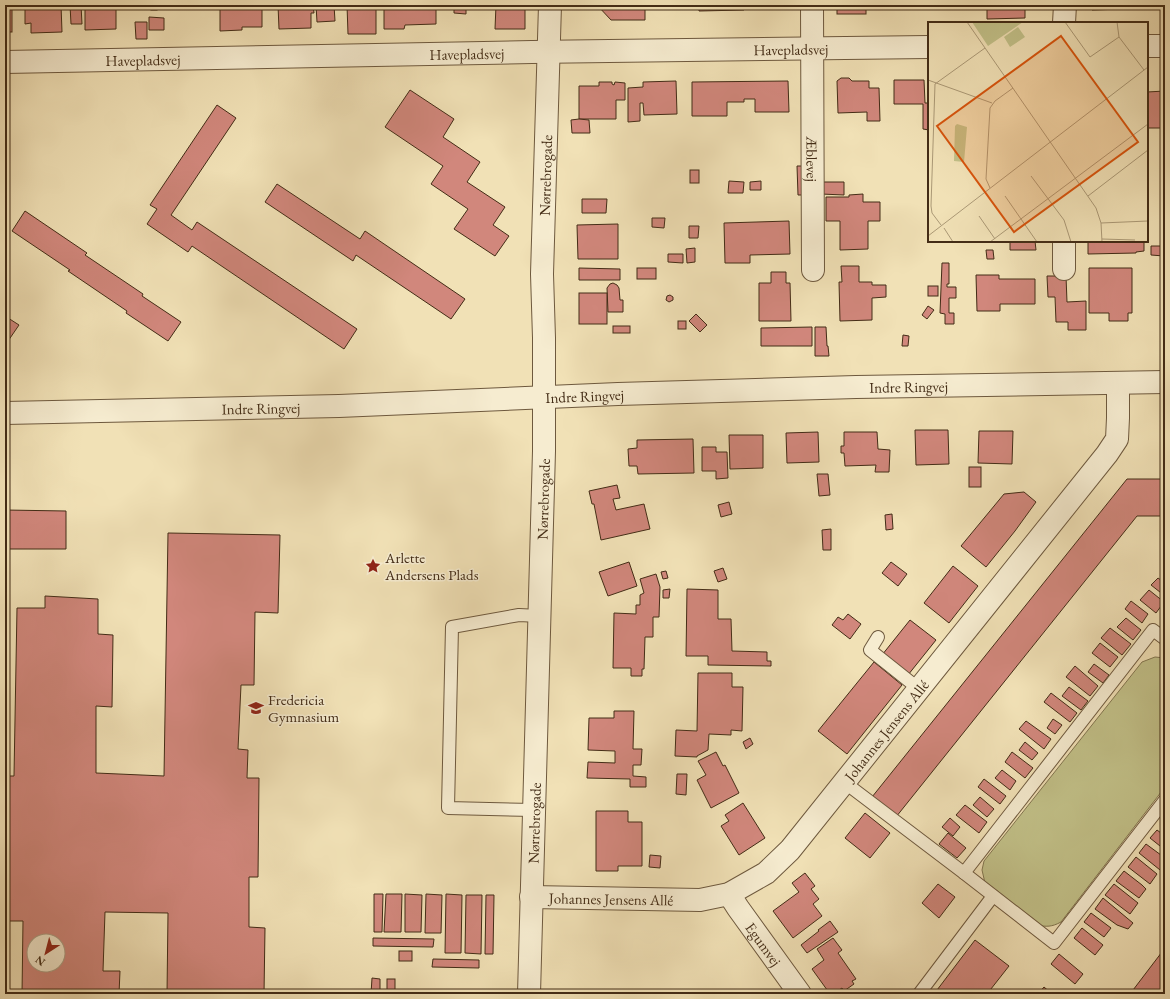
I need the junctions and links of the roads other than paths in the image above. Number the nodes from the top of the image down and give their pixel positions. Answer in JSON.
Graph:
{"nodes":[{"id":1,"x":550,"y":5,"type":"edge"},
{"id":2,"x":812,"y":5,"type":"edge"},
{"id":3,"x":1064,"y":5,"type":"edge"},
{"id":4,"x":1064,"y":22,"type":"edge"},
{"id":5,"x":1148,"y":46,"type":"edge"},
{"id":6,"x":1165,"y":46,"type":"edge"},
{"id":7,"x":928,"y":47,"type":"edge"},
{"id":8,"x":811,"y":48,"type":"junction"},
{"id":9,"x":549,"y":52,"type":"junction"},
{"id":10,"x":5,"y":62,"type":"edge"},
{"id":11,"x":1064,"y":242,"type":"edge"},
{"id":12,"x":1064,"y":269,"type":"dead end"},
{"id":13,"x":813,"y":270,"type":"dead end"},
{"id":14,"x":1165,"y":382,"type":"edge"},
{"id":15,"x":1118,"y":383,"type":"junction"},
{"id":16,"x":544,"y":397,"type":"junction"},
{"id":17,"x":5,"y":413,"type":"edge"},
{"id":18,"x":539,"y":616,"type":"junction"},
{"id":19,"x":878,"y":637,"type":"dead end"},
{"id":20,"x":1165,"y":639,"type":"edge"},
{"id":21,"x":919,"y":689,"type":"junction"},
{"id":22,"x":844,"y":782,"type":"junction"},
{"id":23,"x":1165,"y":800,"type":"edge"},
{"id":24,"x":533,"y":810,"type":"junction"},
{"id":25,"x":964,"y":873,"type":"junction"},
{"id":26,"x":729,"y":894,"type":"junction"},
{"id":27,"x":994,"y":896,"type":"junction"},
{"id":28,"x":531,"y":897,"type":"junction"},
{"id":29,"x":529,"y":994,"type":"edge"},
{"id":30,"x":800,"y":994,"type":"edge"},
{"id":31,"x":919,"y":994,"type":"edge"}],
"edges":[{"from":1,"to":9,"type":"street","name":"Nørrebrogade"},
{"from":2,"to":8,"type":"street","name":"Æblevej"},
{"from":3,"to":4,"type":"street"},
{"from":5,"to":6,"type":"street"},
{"from":7,"to":8,"type":"street","name":"Havepladsvej"},
{"from":8,"to":9,"type":"street","name":"Havepladsvej"},
{"from":8,"to":13,"type":"street","name":"Æblevej"},
{"from":9,"to":10,"type":"street","name":"Havepladsvej"},
{"from":9,"to":16,"type":"street","name":"Nørrebrogade"},
{"from":11,"to":12,"type":"street"},
{"from":14,"to":15,"type":"street","name":"Indre Ringvej"},
{"from":15,"to":16,"type":"street","name":"Indre Ringvej"},
{"from":15,"to":21,"type":"street","name":"Johannes Jensens Allé"},
{"from":16,"to":17,"type":"street","name":"Indre Ringvej"},
{"from":16,"to":18,"type":"street","name":"Nørrebrogade"},
{"from":18,"to":24,"type":"street","name":"Nørrebrogade"},
{"from":18,"to":24,"type":"lane"},
{"from":19,"to":21,"type":"lane"},
{"from":20,"to":25,"type":"lane"},
{"from":21,"to":22,"type":"street","name":"Johannes Jensens Allé"},
{"from":22,"to":25,"type":"lane"},
{"from":22,"to":26,"type":"street","name":"Johannes Jensens Allé"},
{"from":23,"to":27,"type":"lane"},
{"from":24,"to":28,"type":"street","name":"Nørrebrogade"},
{"from":25,"to":27,"type":"lane"},
{"from":26,"to":28,"type":"street","name":"Johannes Jensens Allé"},
{"from":26,"to":30,"type":"street","name":"Egumvej"},
{"from":27,"to":31,"type":"lane"},
{"from":28,"to":29,"type":"street","name":"Nørrebrogade"}]}
